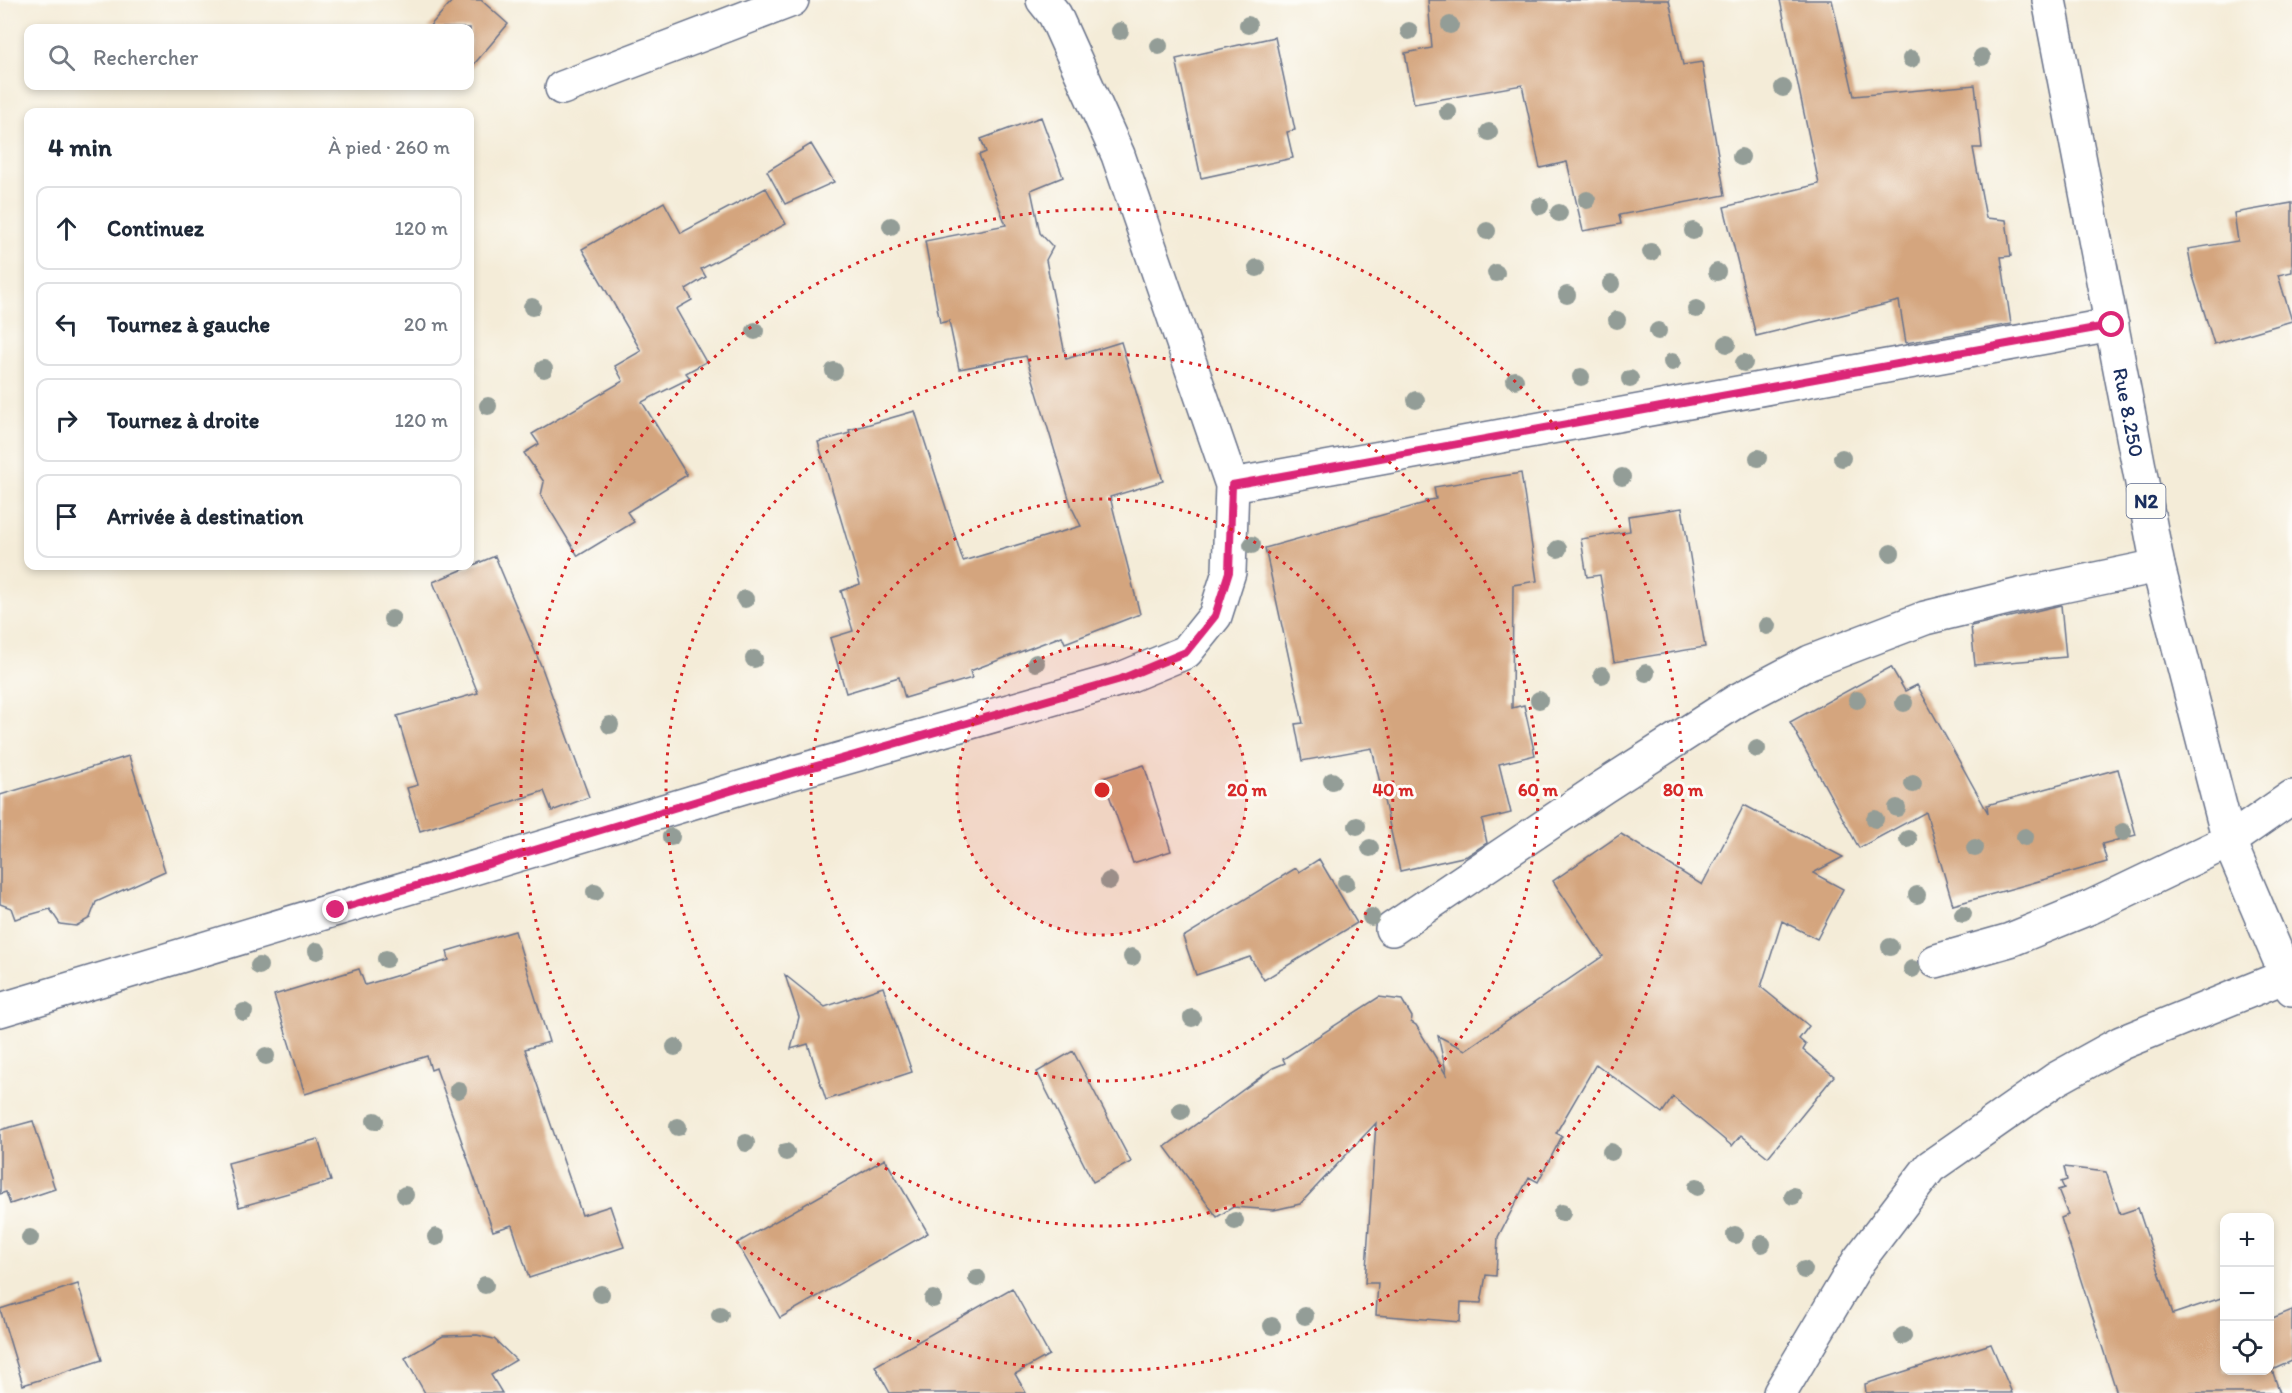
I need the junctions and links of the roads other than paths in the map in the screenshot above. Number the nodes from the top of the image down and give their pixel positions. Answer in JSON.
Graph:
{"nodes":[{"id":1,"x":792,"y":0,"type":"edge"},
{"id":2,"x":1043,"y":0,"type":"edge"},
{"id":3,"x":2049,"y":0,"type":"edge"},
{"id":4,"x":562,"y":88,"type":"dead end"},
{"id":5,"x":2112,"y":325,"type":"junction"},
{"id":6,"x":1232,"y":485,"type":"junction"},
{"id":7,"x":2158,"y":566,"type":"junction"},
{"id":8,"x":2292,"y":797,"type":"edge"},
{"id":9,"x":2229,"y":841,"type":"junction"},
{"id":10,"x":1392,"y":929,"type":"dead end"},
{"id":11,"x":1936,"y":961,"type":"dead end"},
{"id":12,"x":2289,"y":983,"type":"edge"},
{"id":13,"x":0,"y":1011,"type":"edge"},
{"id":14,"x":1780,"y":1393,"type":"edge"}],
"edges":[{"from":1,"to":4,"type":"main road"},
{"from":2,"to":6,"type":"main road"},
{"from":3,"to":5,"type":"main road","name":"Rue 8.250","number":"N2"},
{"from":5,"to":6,"type":"main road"},
{"from":5,"to":7,"type":"main road","name":"Rue 8.250","number":"N2"},
{"from":6,"to":13,"type":"main road"},
{"from":7,"to":9,"type":"main road","name":"Rue 8.250","number":"N2"},
{"from":7,"to":10,"type":"main road"},
{"from":8,"to":9,"type":"main road"},
{"from":9,"to":11,"type":"main road"},
{"from":9,"to":12,"type":"main road","name":"Rue 8.250","number":"N2"},
{"from":12,"to":14,"type":"main road"}]}
